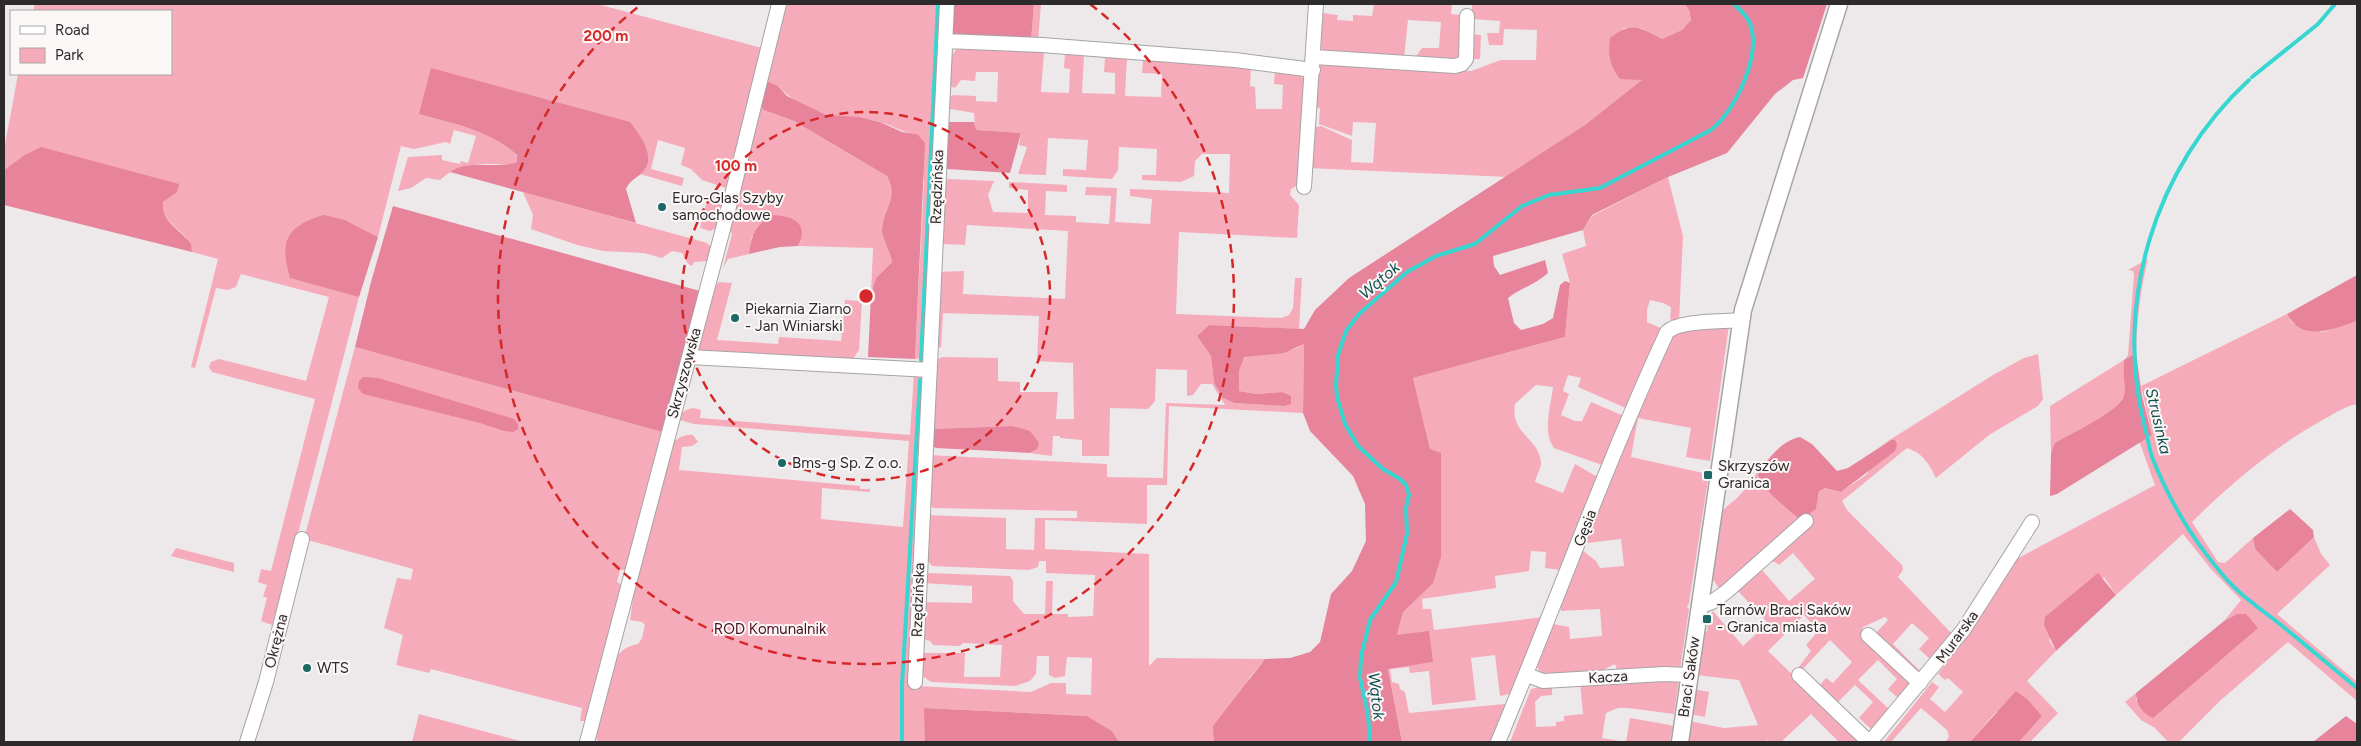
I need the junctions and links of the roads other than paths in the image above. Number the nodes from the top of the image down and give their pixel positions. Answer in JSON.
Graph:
{"nodes":[{"id":1,"x":779,"y":4,"type":"edge"},
{"id":2,"x":947,"y":4,"type":"edge"},
{"id":3,"x":1316,"y":4,"type":"edge"},
{"id":4,"x":1839,"y":4,"type":"edge"},
{"id":5,"x":1467,"y":16,"type":"dead end"},
{"id":6,"x":945,"y":41,"type":"junction"},
{"id":7,"x":1313,"y":64,"type":"junction"},
{"id":8,"x":1304,"y":187,"type":"dead end"},
{"id":9,"x":1741,"y":320,"type":"junction"},
{"id":10,"x":689,"y":356,"type":"junction"},
{"id":11,"x":930,"y":370,"type":"junction"},
{"id":12,"x":1806,"y":521,"type":"dead end"},
{"id":13,"x":2032,"y":522,"type":"dead end"},
{"id":14,"x":302,"y":539,"type":"dead end"},
{"id":15,"x":1699,"y":607,"type":"junction"},
{"id":16,"x":1868,"y":634,"type":"dead end"},
{"id":17,"x":1527,"y":675,"type":"junction"},
{"id":18,"x":1689,"y":675,"type":"junction"},
{"id":19,"x":1799,"y":675,"type":"dead end"},
{"id":20,"x":915,"y":682,"type":"dead end"},
{"id":21,"x":1920,"y":682,"type":"junction"},
{"id":22,"x":247,"y":742,"type":"edge"},
{"id":23,"x":587,"y":742,"type":"edge"},
{"id":24,"x":1498,"y":742,"type":"edge"},
{"id":25,"x":1680,"y":742,"type":"edge"},
{"id":26,"x":1869,"y":742,"type":"edge"}],
"edges":[{"from":1,"to":10,"type":"street","name":"Skrzyszowska"},
{"from":2,"to":6,"type":"street","name":"Rzędzińska"},
{"from":3,"to":7,"type":"street"},
{"from":4,"to":9,"type":"street","name":"Braci Saków"},
{"from":5,"to":7,"type":"street"},
{"from":6,"to":7,"type":"street"},
{"from":6,"to":11,"type":"street","name":"Rzędzińska"},
{"from":7,"to":8,"type":"street"},
{"from":9,"to":15,"type":"street","name":"Braci Saków"},
{"from":9,"to":17,"type":"street","name":"Gęsia"},
{"from":10,"to":11,"type":"street"},
{"from":10,"to":23,"type":"street","name":"Skrzyszowska"},
{"from":11,"to":20,"type":"street","name":"Rzędzińska"},
{"from":12,"to":15,"type":"street"},
{"from":13,"to":21,"type":"street","name":"Murarska"},
{"from":14,"to":22,"type":"street","name":"Okrężna"},
{"from":15,"to":18,"type":"street","name":"Braci Saków"},
{"from":16,"to":21,"type":"street"},
{"from":17,"to":18,"type":"street","name":"Kacza"},
{"from":17,"to":24,"type":"street","name":"Gęsia"},
{"from":18,"to":25,"type":"street","name":"Braci Saków"},
{"from":19,"to":26,"type":"street","name":"Murarska"},
{"from":21,"to":26,"type":"street","name":"Murarska"}]}
